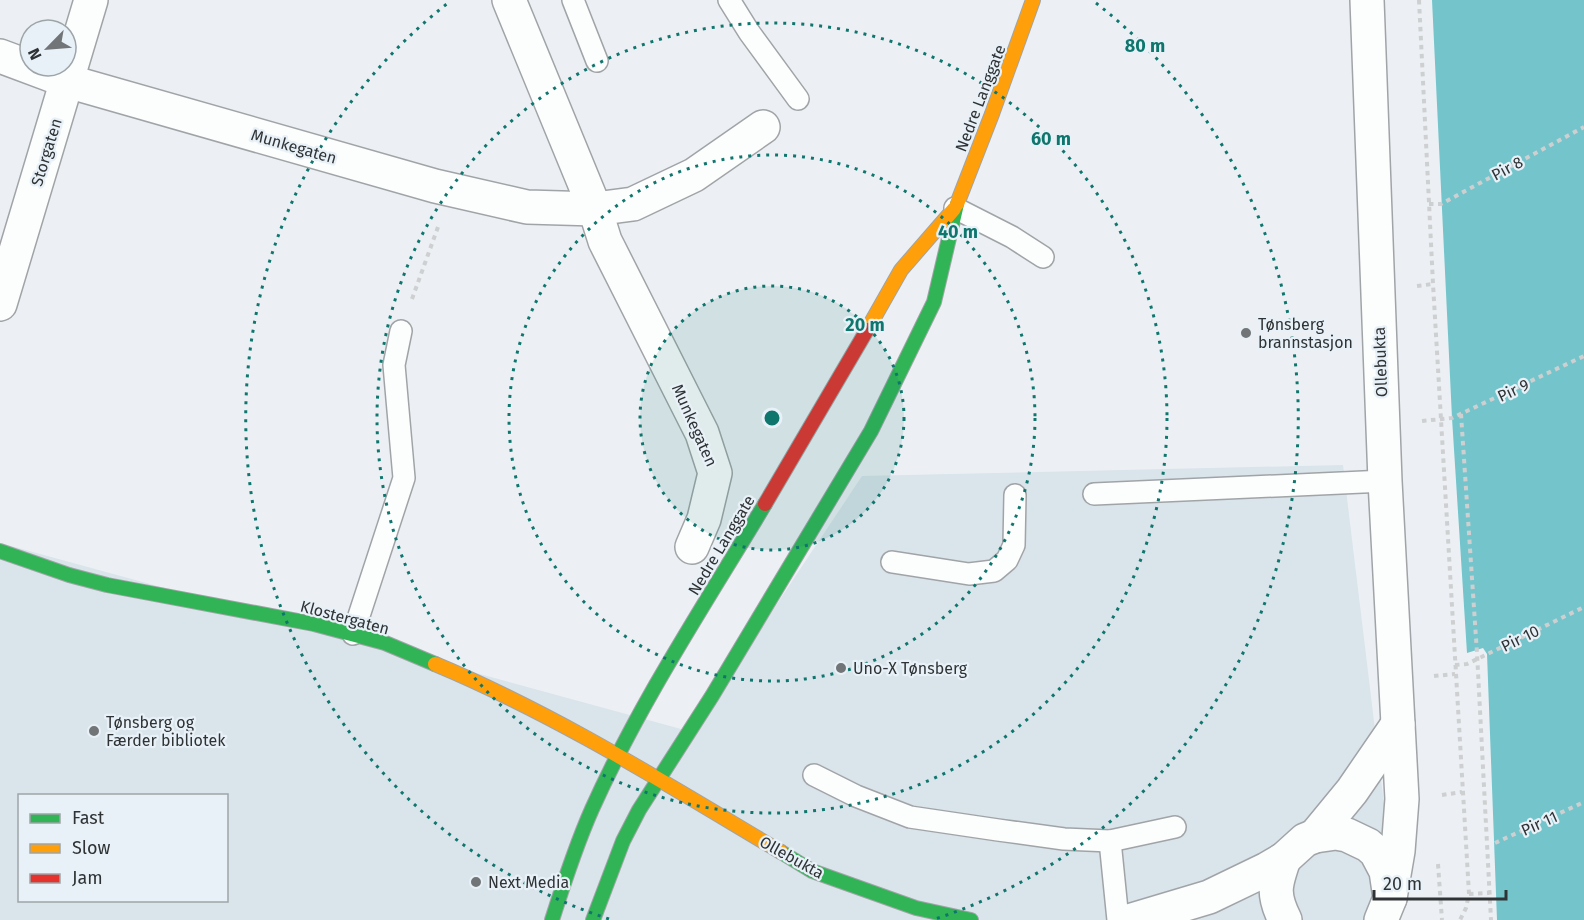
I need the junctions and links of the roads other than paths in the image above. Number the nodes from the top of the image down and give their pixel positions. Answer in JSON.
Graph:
{"nodes":[{"id":1,"x":91,"y":0,"type":"edge"},
{"id":2,"x":509,"y":0,"type":"edge"},
{"id":3,"x":573,"y":0,"type":"edge"},
{"id":4,"x":729,"y":0,"type":"edge"},
{"id":5,"x":1033,"y":0,"type":"edge"},
{"id":6,"x":1367,"y":0,"type":"edge"},
{"id":7,"x":0,"y":56,"type":"edge"},
{"id":8,"x":597,"y":61,"type":"dead end"},
{"id":9,"x":67,"y":81,"type":"junction"},
{"id":10,"x":798,"y":99,"type":"dead end"},
{"id":11,"x":763,"y":127,"type":"dead end"},
{"id":12,"x":955,"y":208,"type":"junction"},
{"id":13,"x":595,"y":209,"type":"junction"},
{"id":14,"x":1043,"y":257,"type":"dead end"},
{"id":15,"x":0,"y":304,"type":"edge"},
{"id":16,"x":401,"y":331,"type":"road end"},
{"id":17,"x":1384,"y":481,"type":"junction"},
{"id":18,"x":1094,"y":494,"type":"dead end"},
{"id":19,"x":1015,"y":495,"type":"dead end"},
{"id":20,"x":692,"y":547,"type":"dead end"},
{"id":21,"x":0,"y":551,"type":"edge"},
{"id":22,"x":892,"y":562,"type":"dead end"},
{"id":23,"x":353,"y":634,"type":"junction"},
{"id":24,"x":1398,"y":724,"type":"junction"},
{"id":25,"x":619,"y":758,"type":"junction"},
{"id":26,"x":814,"y":776,"type":"dead end"},
{"id":27,"x":659,"y":779,"type":"junction"},
{"id":28,"x":1175,"y":827,"type":"dead end"},
{"id":29,"x":1315,"y":836,"type":"junction"},
{"id":30,"x":1110,"y":841,"type":"junction"},
{"id":31,"x":1284,"y":859,"type":"junction"},
{"id":32,"x":1385,"y":909,"type":"edge"},
{"id":33,"x":552,"y":920,"type":"edge"},
{"id":34,"x":593,"y":920,"type":"edge"},
{"id":35,"x":971,"y":920,"type":"edge"},
{"id":36,"x":1118,"y":920,"type":"edge"},
{"id":37,"x":1132,"y":920,"type":"edge"},
{"id":38,"x":1285,"y":920,"type":"edge"}],
"edges":[{"from":1,"to":9,"type":"street","name":"Storgaten"},
{"from":2,"to":13,"type":"street","name":"Munkegaten"},
{"from":3,"to":8,"type":"lane"},
{"from":4,"to":10,"type":"lane"},
{"from":5,"to":12,"type":"main road","name":"Nedre Langgate"},
{"from":6,"to":17,"type":"street","name":"Ollebukta"},
{"from":7,"to":9,"type":"street","name":"Munkegaten"},
{"from":9,"to":13,"type":"street","name":"Munkegaten"},
{"from":9,"to":15,"type":"street","name":"Storgaten"},
{"from":11,"to":13,"type":"street","name":"Munkegaten"},
{"from":12,"to":14,"type":"lane"},
{"from":12,"to":25,"type":"main road","name":"Nedre Langgate"},
{"from":12,"to":27,"type":"main road","name":"Nedre Langgate"},
{"from":13,"to":20,"type":"street","name":"Munkegaten"},
{"from":16,"to":23,"type":"lane"},
{"from":17,"to":18,"type":"lane"},
{"from":17,"to":24,"type":"street","name":"Ollebukta"},
{"from":19,"to":22,"type":"lane"},
{"from":21,"to":23,"type":"main road","name":"Klostergaten"},
{"from":23,"to":25,"type":"main road","name":"Klostergaten"},
{"from":24,"to":29,"type":"street"},
{"from":24,"to":32,"type":"street","name":"Ollebukta"},
{"from":25,"to":27,"type":"main road","name":"Klostergaten"},
{"from":25,"to":33,"type":"main road","name":"Nedre Langgate"},
{"from":26,"to":30,"type":"lane"},
{"from":27,"to":34,"type":"main road","name":"Nedre Langgate"},
{"from":27,"to":35,"type":"main road","name":"Ollebukta"},
{"from":28,"to":30,"type":"lane"},
{"from":29,"to":31,"type":"street"},
{"from":29,"to":32,"type":"street","name":"Ollebukta"},
{"from":30,"to":36,"type":"lane"},
{"from":31,"to":37,"type":"street"},
{"from":31,"to":38,"type":"street"}]}
